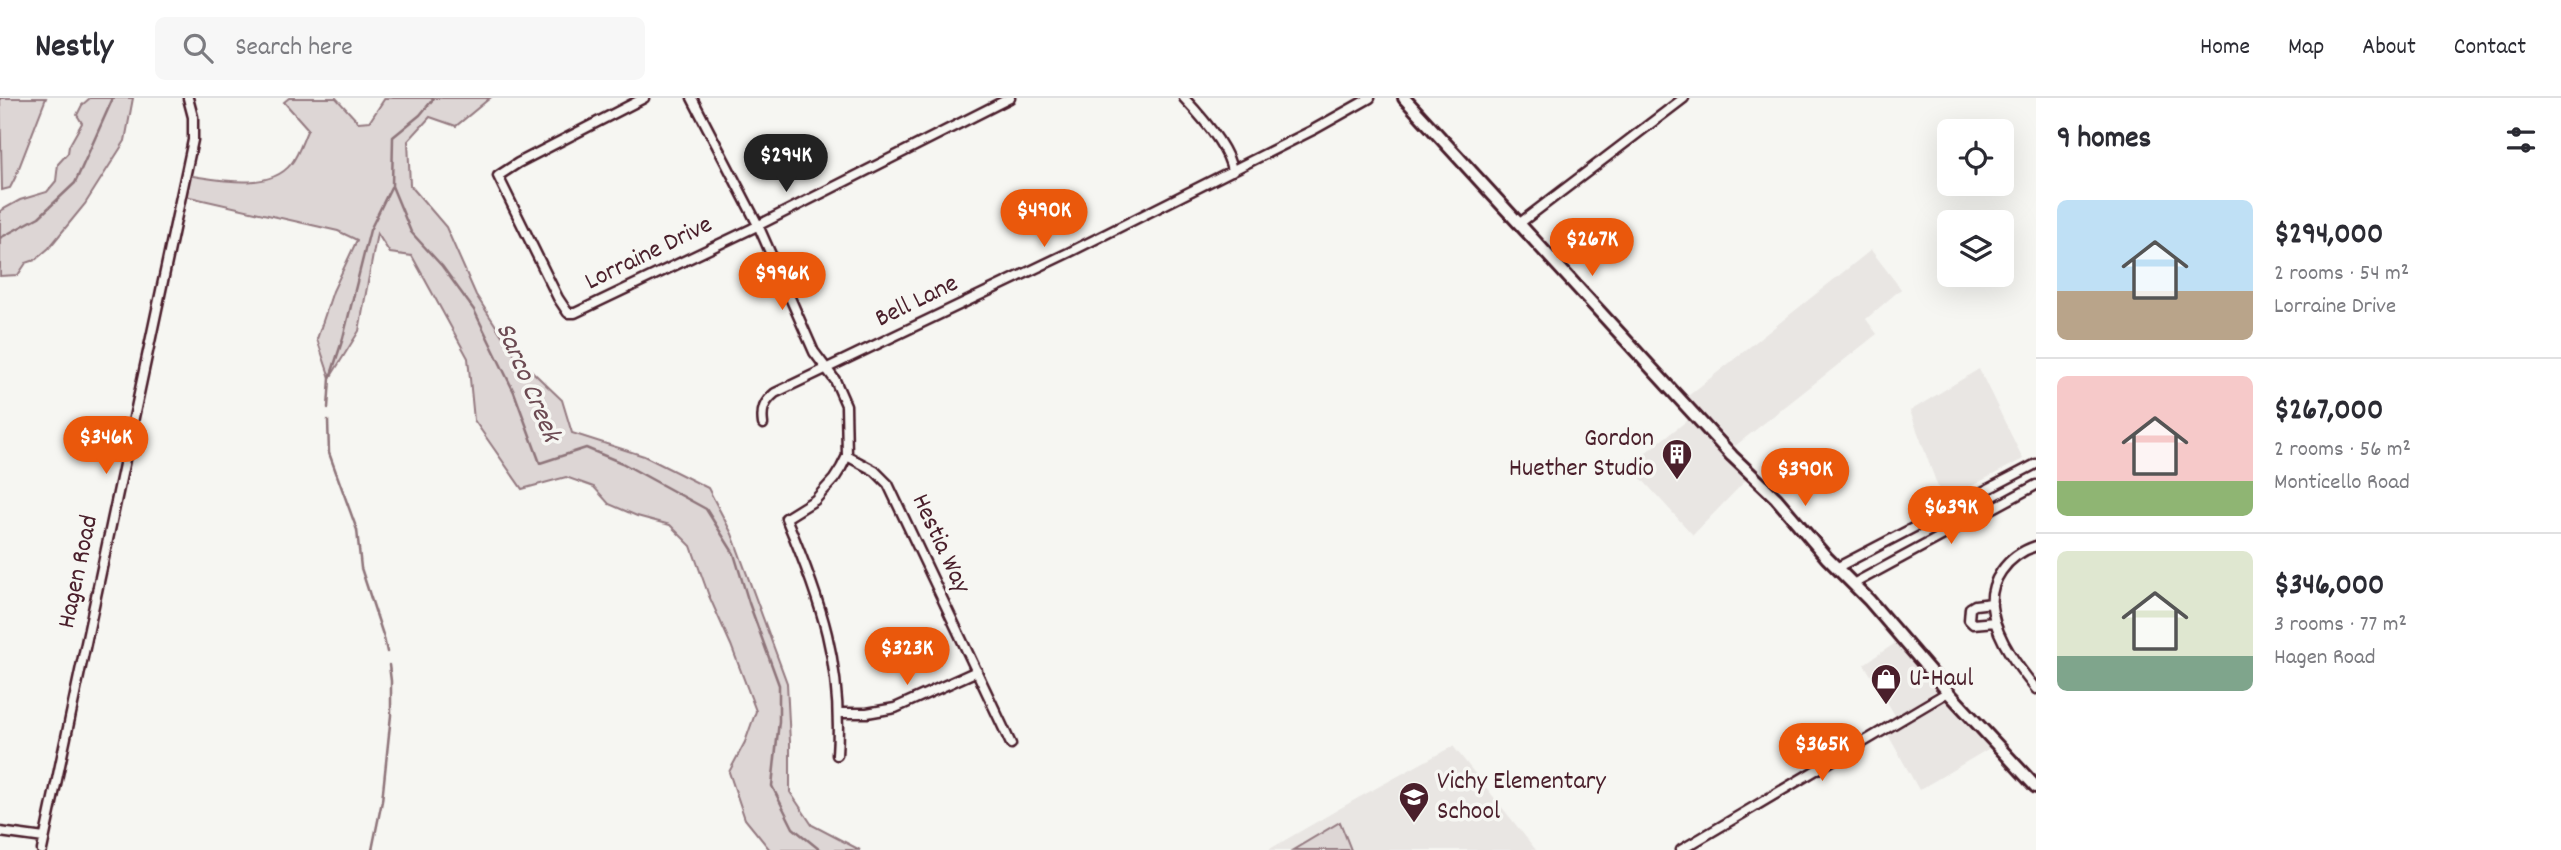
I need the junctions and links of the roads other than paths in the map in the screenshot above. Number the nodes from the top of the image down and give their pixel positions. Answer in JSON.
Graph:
{"nodes":[{"id":1,"x":188,"y":98,"type":"edge"},
{"id":2,"x":645,"y":98,"type":"edge"},
{"id":3,"x":692,"y":98,"type":"edge"},
{"id":4,"x":1010,"y":98,"type":"edge"},
{"id":5,"x":1184,"y":98,"type":"edge"},
{"id":6,"x":1370,"y":98,"type":"edge"},
{"id":7,"x":1404,"y":98,"type":"edge"},
{"id":8,"x":1684,"y":98,"type":"edge"},
{"id":9,"x":1231,"y":171,"type":"junction"},
{"id":10,"x":1520,"y":223,"type":"junction"},
{"id":11,"x":758,"y":225,"type":"junction"},
{"id":12,"x":827,"y":369,"type":"junction"},
{"id":13,"x":763,"y":425,"type":"dead end"},
{"id":14,"x":847,"y":456,"type":"junction"},
{"id":15,"x":2036,"y":464,"type":"edge"},
{"id":16,"x":2036,"y":485,"type":"edge"},
{"id":17,"x":2036,"y":546,"type":"edge"},
{"id":18,"x":1836,"y":568,"type":"junction"},
{"id":19,"x":1853,"y":584,"type":"junction"},
{"id":20,"x":1992,"y":603,"type":"junction"},
{"id":21,"x":1995,"y":622,"type":"junction"},
{"id":22,"x":977,"y":671,"type":"junction"},
{"id":23,"x":2036,"y":689,"type":"edge"},
{"id":24,"x":1948,"y":692,"type":"junction"},
{"id":25,"x":839,"y":713,"type":"junction"},
{"id":26,"x":1011,"y":744,"type":"dead end"},
{"id":27,"x":837,"y":755,"type":"dead end"},
{"id":28,"x":2036,"y":787,"type":"edge"},
{"id":29,"x":0,"y":832,"type":"edge"},
{"id":30,"x":44,"y":838,"type":"junction"},
{"id":31,"x":42,"y":850,"type":"edge"},
{"id":32,"x":1681,"y":850,"type":"edge"}],
"edges":[{"from":1,"to":30,"type":"street","name":"Hagen Road"},
{"from":2,"to":11,"type":"street","name":"Lorraine Drive"},
{"from":3,"to":11,"type":"street"},
{"from":4,"to":11,"type":"street","name":"Lorraine Drive"},
{"from":5,"to":9,"type":"street"},
{"from":6,"to":9,"type":"street","name":"Bell Lane"},
{"from":7,"to":10,"type":"main road"},
{"from":8,"to":10,"type":"street"},
{"from":9,"to":12,"type":"street","name":"Bell Lane"},
{"from":10,"to":18,"type":"main road"},
{"from":11,"to":12,"type":"street"},
{"from":12,"to":13,"type":"street","name":"Bell Lane"},
{"from":12,"to":14,"type":"street"},
{"from":14,"to":22,"type":"street","name":"Hestia Way"},
{"from":14,"to":25,"type":"street"},
{"from":15,"to":18,"type":"street"},
{"from":16,"to":19,"type":"street"},
{"from":17,"to":20,"type":"street"},
{"from":18,"to":19,"type":"main road"},
{"from":19,"to":24,"type":"main road"},
{"from":20,"to":21,"type":"street"},
{"from":20,"to":21,"type":"street"},
{"from":21,"to":23,"type":"street"},
{"from":22,"to":25,"type":"street"},
{"from":22,"to":26,"type":"street","name":"Hestia Way"},
{"from":24,"to":28,"type":"main road"},
{"from":24,"to":32,"type":"street"},
{"from":25,"to":27,"type":"street"},
{"from":29,"to":30,"type":"street"},
{"from":30,"to":31,"type":"street","name":"Hagen Road"}]}
